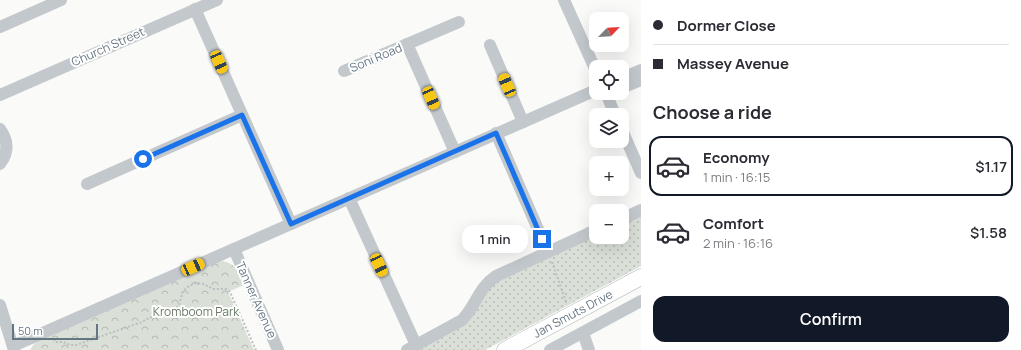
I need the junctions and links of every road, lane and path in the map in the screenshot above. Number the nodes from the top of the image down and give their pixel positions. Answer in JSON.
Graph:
{"nodes":[{"id":1,"x":62,"y":0,"type":"edge"},
{"id":2,"x":217,"y":0,"type":"edge"},
{"id":3,"x":564,"y":0,"type":"edge"},
{"id":4,"x":195,"y":9,"type":"junction"},
{"id":5,"x":459,"y":22,"type":"dead end"},
{"id":6,"x":0,"y":27,"type":"edge"},
{"id":7,"x":407,"y":44,"type":"junction"},
{"id":8,"x":490,"y":45,"type":"dead end"},
{"id":9,"x":591,"y":60,"type":"edge"},
{"id":10,"x":641,"y":70,"type":"edge"},
{"id":11,"x":344,"y":71,"type":"dead end"},
{"id":12,"x":629,"y":79,"type":"edge"},
{"id":13,"x":641,"y":80,"type":"edge"},
{"id":14,"x":629,"y":82,"type":"edge"},
{"id":15,"x":589,"y":93,"type":"edge"},
{"id":16,"x":0,"y":95,"type":"edge"},
{"id":17,"x":242,"y":115,"type":"junction"},
{"id":18,"x":523,"y":122,"type":"junction"},
{"id":19,"x":0,"y":128,"type":"edge"},
{"id":20,"x":496,"y":133,"type":"junction"},
{"id":21,"x":629,"y":146,"type":"edge"},
{"id":22,"x":455,"y":152,"type":"junction"},
{"id":23,"x":0,"y":164,"type":"edge"},
{"id":24,"x":641,"y":173,"type":"edge"},
{"id":25,"x":87,"y":184,"type":"dead end"},
{"id":26,"x":349,"y":198,"type":"junction"},
{"id":27,"x":641,"y":210,"type":"edge"},
{"id":28,"x":629,"y":216,"type":"edge"},
{"id":29,"x":291,"y":224,"type":"junction"},
{"id":30,"x":589,"y":233,"type":"edge"},
{"id":31,"x":234,"y":249,"type":"junction"},
{"id":32,"x":548,"y":252,"type":"junction"},
{"id":33,"x":641,"y":278,"type":"edge"},
{"id":34,"x":641,"y":301,"type":"edge"},
{"id":35,"x":566,"y":303,"type":"dead end"},
{"id":36,"x":0,"y":306,"type":"edge"},
{"id":37,"x":49,"y":330,"type":"junction"},
{"id":38,"x":583,"y":332,"type":"junction"},
{"id":39,"x":14,"y":348,"type":"edge"},
{"id":40,"x":412,"y":348,"type":"edge"},
{"id":41,"x":256,"y":350,"type":"edge"},
{"id":42,"x":278,"y":350,"type":"edge"},
{"id":43,"x":505,"y":350,"type":"edge"},
{"id":44,"x":550,"y":350,"type":"edge"},
{"id":45,"x":589,"y":350,"type":"edge"}],
"edges":[{"from":1,"to":6,"type":"street"},
{"from":2,"to":4,"type":"street","name":"Church Street"},
{"from":3,"to":9,"type":"street"},
{"from":4,"to":16,"type":"street","name":"Church Street"},
{"from":4,"to":17,"type":"street"},
{"from":5,"to":7,"type":"street","name":"Soni Road"},
{"from":7,"to":11,"type":"street","name":"Soni Road"},
{"from":7,"to":22,"type":"street","name":"Soni Road"},
{"from":8,"to":18,"type":"street"},
{"from":10,"to":12,"type":"street"},
{"from":13,"to":14,"type":"street"},
{"from":15,"to":18,"type":"street"},
{"from":17,"to":25,"type":"street"},
{"from":17,"to":29,"type":"street"},
{"from":18,"to":20,"type":"street"},
{"from":19,"to":23,"type":"street"},
{"from":20,"to":22,"type":"street"},
{"from":20,"to":32,"type":"street"},
{"from":21,"to":24,"type":"street"},
{"from":22,"to":26,"type":"street"},
{"from":26,"to":29,"type":"street"},
{"from":26,"to":40,"type":"street"},
{"from":27,"to":28,"type":"street"},
{"from":29,"to":31,"type":"street"},
{"from":30,"to":32,"type":"street"},
{"from":31,"to":37,"type":"street"},
{"from":31,"to":42,"type":"street","name":"Tanner Avenue"},
{"from":32,"to":35,"type":"path"},
{"from":32,"to":40,"type":"street"},
{"from":33,"to":43,"type":"main road","name":"Jan Smuts Drive"},
{"from":34,"to":38,"type":"street"},
{"from":36,"to":39,"type":"street"},
{"from":37,"to":39,"type":"street"},
{"from":37,"to":41,"type":"path"},
{"from":38,"to":44,"type":"street"},
{"from":38,"to":45,"type":"street"}]}
